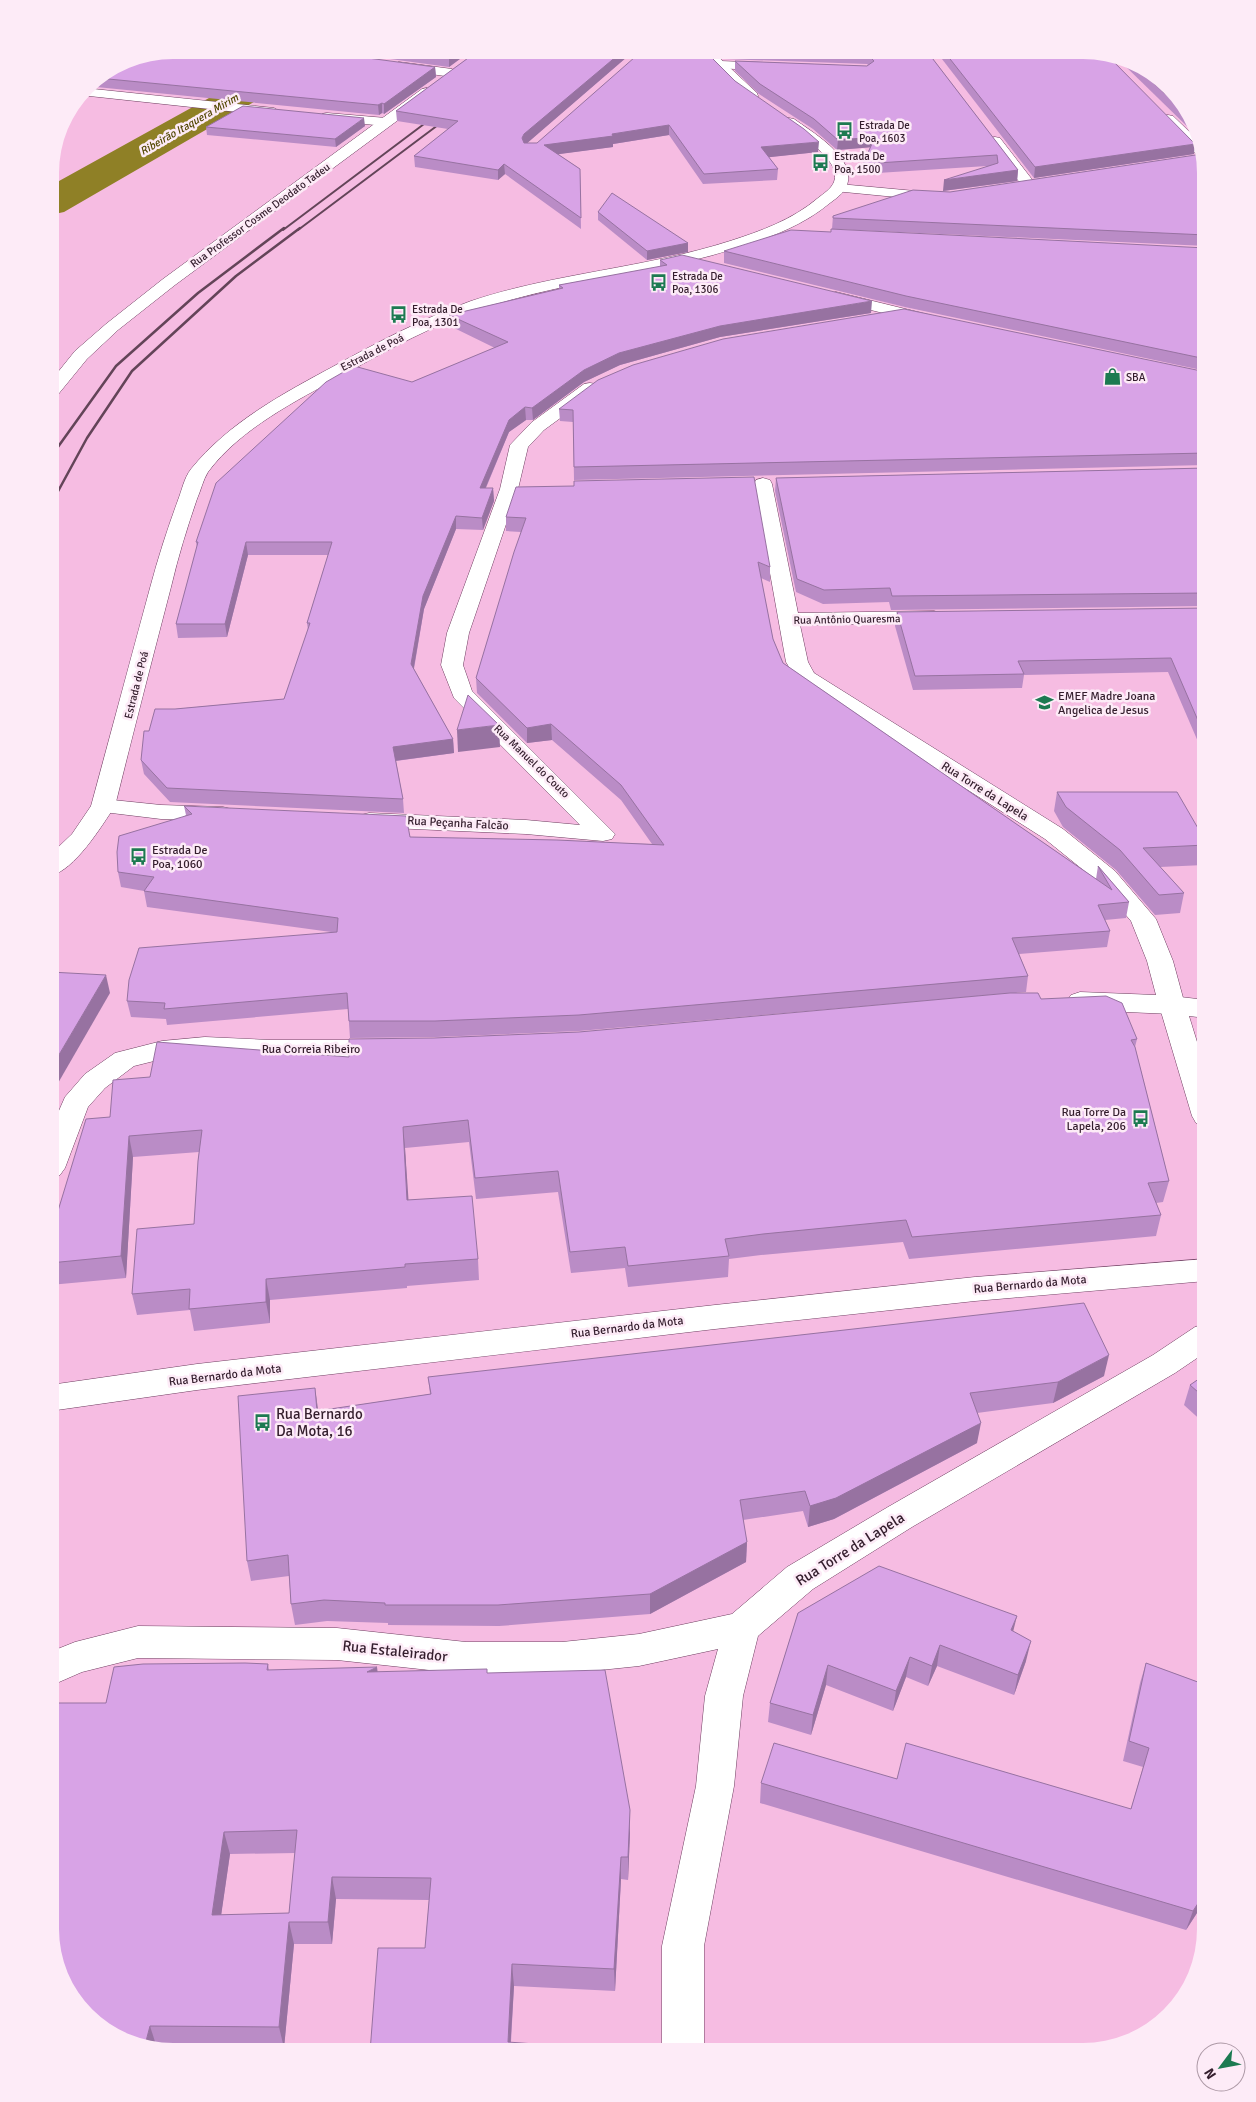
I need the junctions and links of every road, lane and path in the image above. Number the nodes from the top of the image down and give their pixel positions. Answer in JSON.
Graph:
{"nodes":[{"id":1,"x":714,"y":59,"type":"edge"},
{"id":2,"x":466,"y":63,"type":"edge"},
{"id":3,"x":383,"y":64,"type":"edge"},
{"id":4,"x":720,"y":65,"type":"junction"},
{"id":5,"x":784,"y":67,"type":"edge"},
{"id":6,"x":452,"y":73,"type":"junction"},
{"id":7,"x":91,"y":93,"type":"edge"},
{"id":8,"x":1160,"y":110,"type":"edge"},
{"id":9,"x":291,"y":113,"type":"edge"},
{"id":10,"x":310,"y":115,"type":"edge"},
{"id":11,"x":386,"y":122,"type":"junction"},
{"id":12,"x":989,"y":133,"type":"edge"},
{"id":13,"x":1195,"y":152,"type":"edge"},
{"id":14,"x":839,"y":188,"type":"junction"},
{"id":15,"x":1012,"y":188,"type":"edge"},
{"id":16,"x":949,"y":197,"type":"edge"},
{"id":17,"x":772,"y":232,"type":"junction"},
{"id":18,"x":802,"y":234,"type":"edge"},
{"id":19,"x":684,"y":260,"type":"junction"},
{"id":20,"x":712,"y":267,"type":"edge"},
{"id":21,"x":818,"y":293,"type":"edge"},
{"id":22,"x":905,"y":314,"type":"junction"},
{"id":23,"x":866,"y":320,"type":"edge"},
{"id":24,"x":944,"y":322,"type":"edge"},
{"id":25,"x":609,"y":378,"type":"edge"},
{"id":26,"x":59,"y":382,"type":"edge"},
{"id":27,"x":763,"y":484,"type":"dead end"},
{"id":28,"x":956,"y":617,"type":"edge"},
{"id":29,"x":788,"y":619,"type":"junction"},
{"id":30,"x":103,"y":806,"type":"junction"},
{"id":31,"x":242,"y":815,"type":"edge"},
{"id":32,"x":351,"y":819,"type":"edge"},
{"id":33,"x":603,"y":834,"type":"joint"},
{"id":34,"x":59,"y":860,"type":"edge"},
{"id":35,"x":1053,"y":1002,"type":"edge"},
{"id":36,"x":1172,"y":1005,"type":"junction"},
{"id":37,"x":1197,"y":1009,"type":"edge"},
{"id":38,"x":407,"y":1049,"type":"edge"},
{"id":39,"x":1197,"y":1087,"type":"edge"},
{"id":40,"x":59,"y":1145,"type":"edge"},
{"id":41,"x":1197,"y":1271,"type":"edge"},
{"id":42,"x":1197,"y":1342,"type":"edge"},
{"id":43,"x":59,"y":1397,"type":"edge"},
{"id":44,"x":742,"y":1628,"type":"junction"},
{"id":45,"x":59,"y":1666,"type":"edge"},
{"id":46,"x":683,"y":2043,"type":"edge"}],
"edges":[{"from":1,"to":4,"type":"street"},
{"from":2,"to":6,"type":"street","name":"Rua Professor Cosme Deodato Tadeu"},
{"from":3,"to":6,"type":"street"},
{"from":4,"to":5,"type":"street"},
{"from":4,"to":14,"type":"street"},
{"from":6,"to":11,"type":"street","name":"Rua Professor Cosme Deodato Tadeu"},
{"from":7,"to":9,"type":"street"},
{"from":8,"to":13,"type":"street"},
{"from":10,"to":11,"type":"street"},
{"from":11,"to":26,"type":"street","name":"Rua Professor Cosme Deodato Tadeu"},
{"from":12,"to":15,"type":"street"},
{"from":14,"to":16,"type":"street"},
{"from":14,"to":17,"type":"street","name":"Estrada de Poá"},
{"from":17,"to":18,"type":"street"},
{"from":17,"to":19,"type":"street","name":"Estrada de Poá"},
{"from":19,"to":20,"type":"street"},
{"from":19,"to":30,"type":"street","name":"Estrada de Poá"},
{"from":21,"to":22,"type":"street"},
{"from":22,"to":23,"type":"street"},
{"from":22,"to":24,"type":"street"},
{"from":25,"to":33,"type":"street","name":"Rua Manuel do Couto"},
{"from":27,"to":29,"type":"street","name":"Rua Torre da Lapela"},
{"from":28,"to":29,"type":"street","name":"Rua Antônio Quaresma"},
{"from":29,"to":36,"type":"street","name":"Rua Torre da Lapela"},
{"from":30,"to":31,"type":"street"},
{"from":30,"to":34,"type":"street","name":"Estrada de Poá"},
{"from":32,"to":33,"type":"street","name":"Rua Peçanha Falcão"},
{"from":35,"to":36,"type":"street"},
{"from":36,"to":37,"type":"street"},
{"from":36,"to":39,"type":"street","name":"Rua Torre da Lapela"},
{"from":38,"to":40,"type":"street","name":"Rua Correia Ribeiro"},
{"from":41,"to":43,"type":"street","name":"Rua Bernardo da Mota"},
{"from":42,"to":44,"type":"street","name":"Rua Torre da Lapela"},
{"from":44,"to":45,"type":"street","name":"Rua Estaleirador"},
{"from":44,"to":46,"type":"street"}]}
